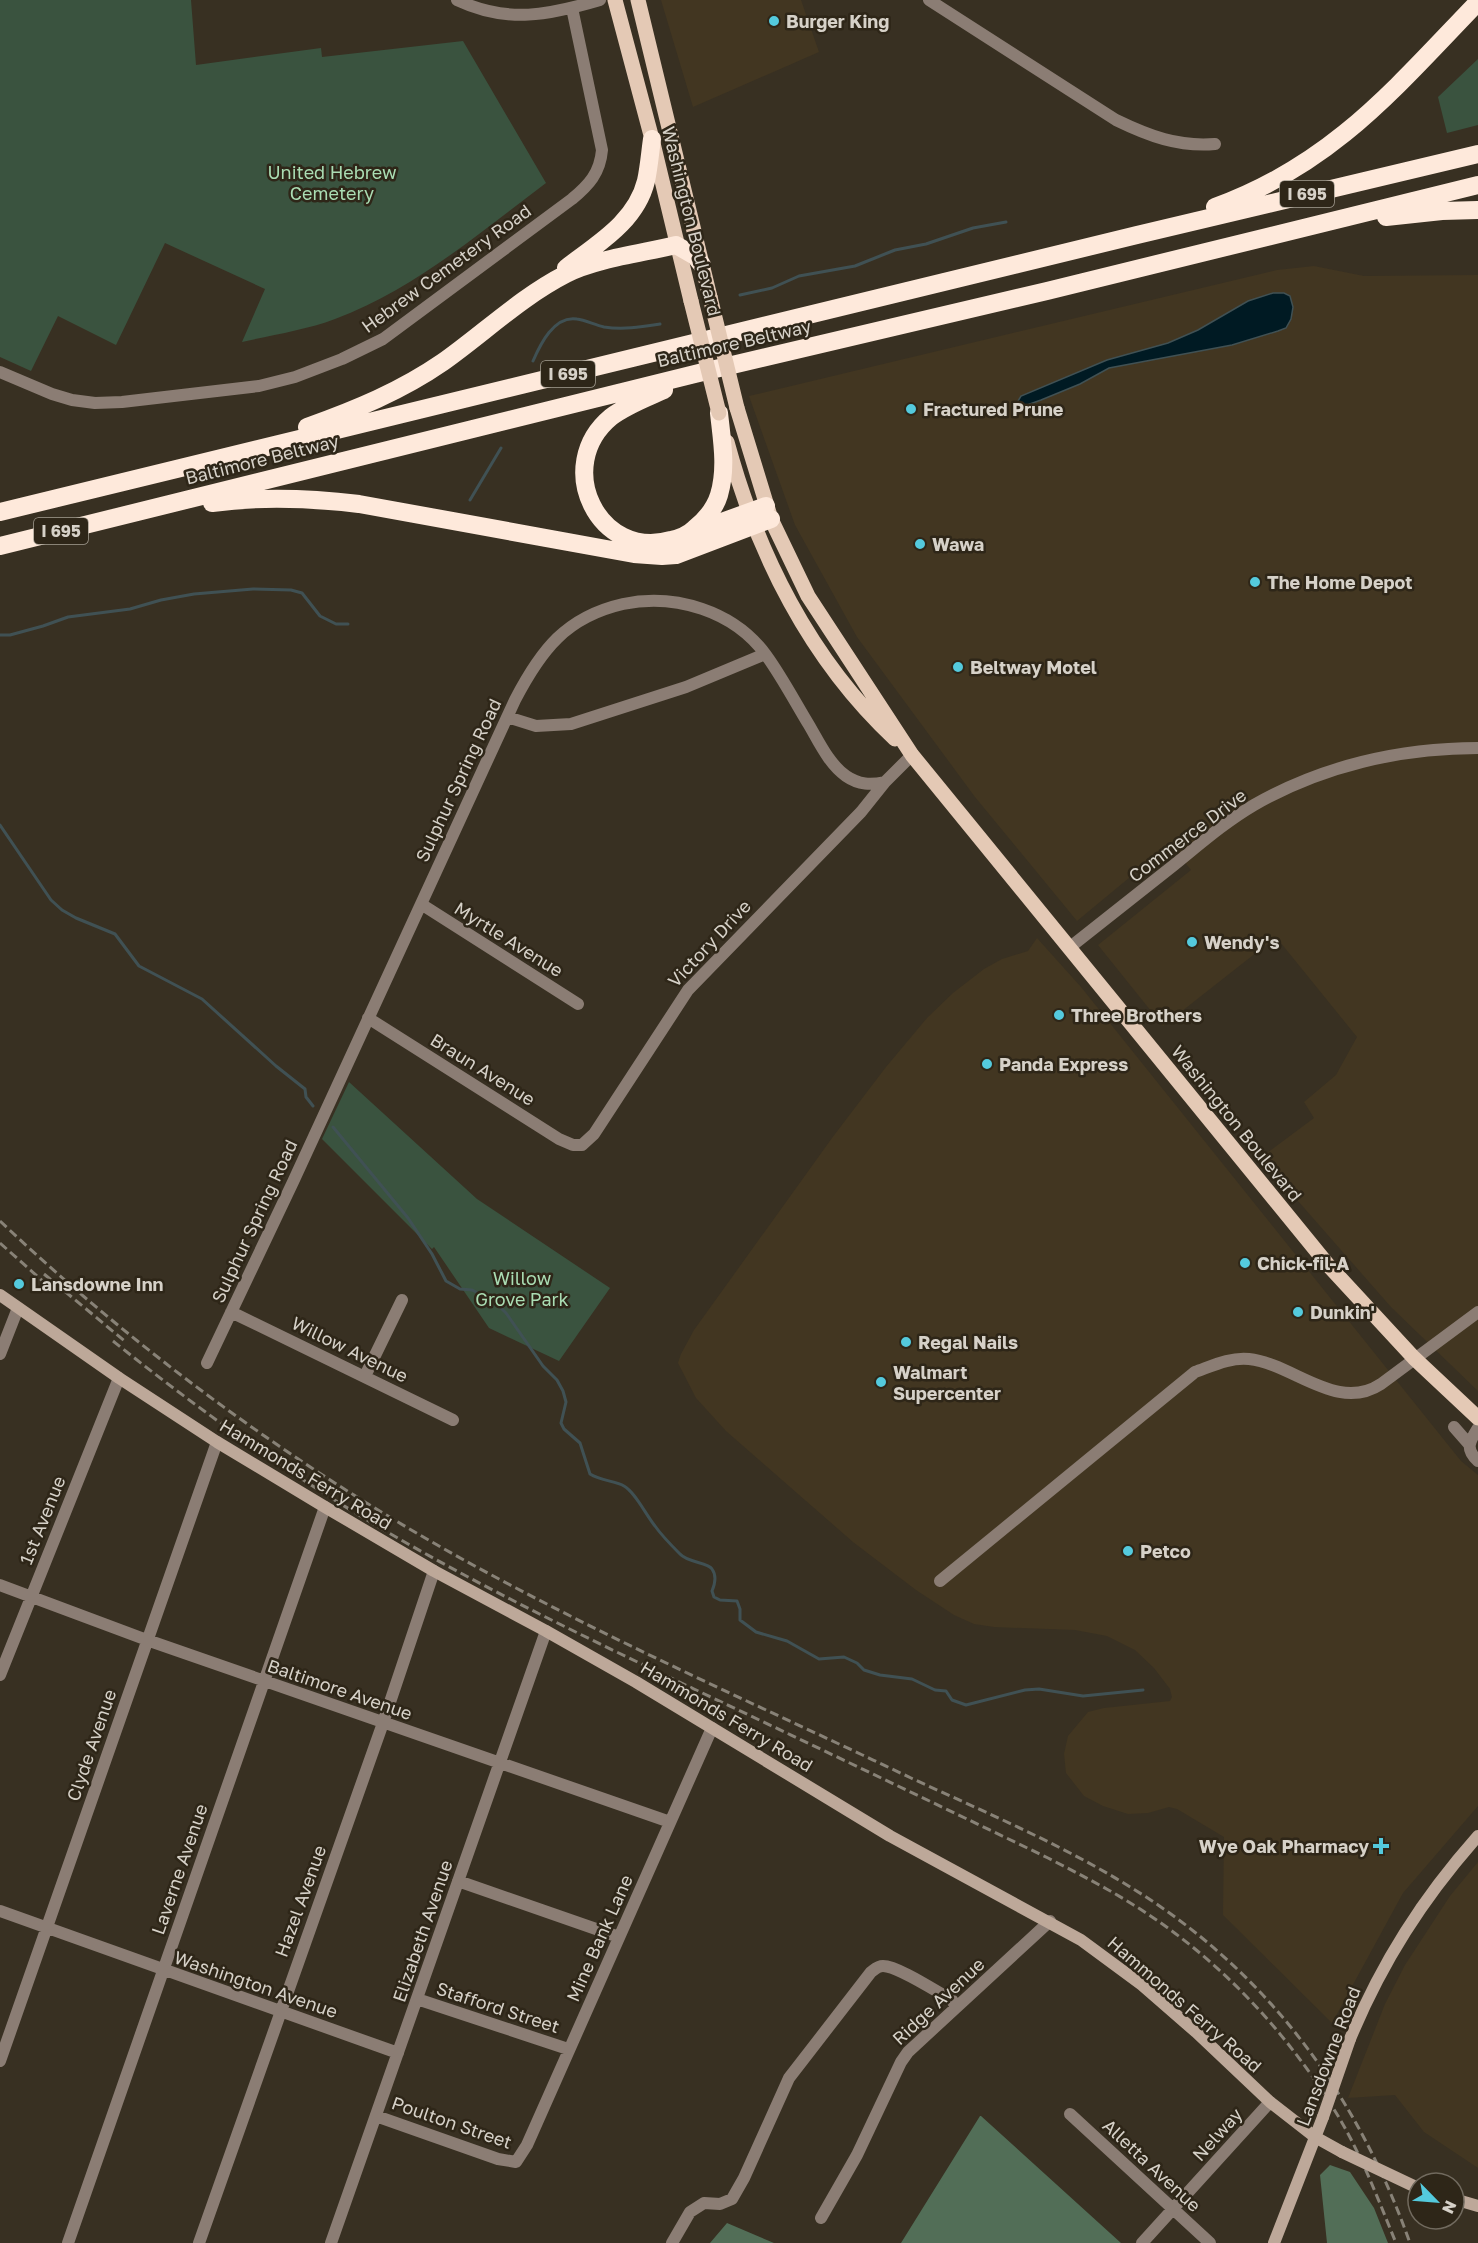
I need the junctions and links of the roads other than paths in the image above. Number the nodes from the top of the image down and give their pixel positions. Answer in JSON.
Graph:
{"nodes":[{"id":1,"x":457,"y":0,"type":"edge"},
{"id":2,"x":600,"y":0,"type":"edge"},
{"id":3,"x":615,"y":0,"type":"edge"},
{"id":4,"x":638,"y":0,"type":"edge"},
{"id":5,"x":929,"y":0,"type":"edge"},
{"id":6,"x":1478,"y":2,"type":"edge"},
{"id":7,"x":572,"y":9,"type":"junction"},
{"id":8,"x":1478,"y":11,"type":"edge"},
{"id":9,"x":1388,"y":96,"type":"junction"},
{"id":10,"x":652,"y":139,"type":"junction"},
{"id":11,"x":1215,"y":144,"type":"dead end"},
{"id":12,"x":1478,"y":154,"type":"edge"},
{"id":13,"x":1478,"y":185,"type":"edge"},
{"id":14,"x":1478,"y":210,"type":"edge"},
{"id":15,"x":1313,"y":225,"type":"junction"},
{"id":16,"x":1137,"y":235,"type":"junction"},
{"id":17,"x":676,"y":245,"type":"junction"},
{"id":18,"x":702,"y":265,"type":"junction"},
{"id":19,"x":539,"y":289,"type":"junction"},
{"id":20,"x":711,"y":370,"type":"junction"},
{"id":21,"x":0,"y":372,"type":"edge"},
{"id":22,"x":728,"y":411,"type":"junction"},
{"id":23,"x":204,"y":464,"type":"junction"},
{"id":24,"x":0,"y":512,"type":"edge"},
{"id":25,"x":121,"y":516,"type":"junction"},
{"id":26,"x":760,"y":516,"type":"junction"},
{"id":27,"x":689,"y":534,"type":"junction"},
{"id":28,"x":0,"y":546,"type":"edge"},
{"id":29,"x":765,"y":654,"type":"junction"},
{"id":30,"x":507,"y":717,"type":"junction"},
{"id":31,"x":1478,"y":748,"type":"edge"},
{"id":32,"x":912,"y":755,"type":"junction"},
{"id":33,"x":885,"y":783,"type":"junction"},
{"id":34,"x":421,"y":904,"type":"junction"},
{"id":35,"x":1069,"y":948,"type":"junction"},
{"id":36,"x":578,"y":1004,"type":"dead end"},
{"id":37,"x":368,"y":1018,"type":"junction"},
{"id":38,"x":582,"y":1145,"type":"joint"},
{"id":39,"x":0,"y":1295,"type":"edge"},
{"id":40,"x":402,"y":1300,"type":"dead end"},
{"id":41,"x":18,"y":1308,"type":"junction"},
{"id":42,"x":1478,"y":1311,"type":"edge"},
{"id":43,"x":231,"y":1312,"type":"junction"},
{"id":44,"x":0,"y":1354,"type":"edge"},
{"id":45,"x":1414,"y":1358,"type":"junction"},
{"id":46,"x":207,"y":1363,"type":"dead end"},
{"id":47,"x":365,"y":1376,"type":"junction"},
{"id":48,"x":119,"y":1378,"type":"junction"},
{"id":49,"x":1478,"y":1418,"type":"edge"},
{"id":50,"x":453,"y":1420,"type":"dead end"},
{"id":51,"x":1454,"y":1427,"type":"dead end"},
{"id":52,"x":1478,"y":1428,"type":"edge"},
{"id":53,"x":217,"y":1442,"type":"junction"},
{"id":54,"x":1468,"y":1443,"type":"junction"},
{"id":55,"x":1478,"y":1461,"type":"edge"},
{"id":56,"x":325,"y":1507,"type":"junction"},
{"id":57,"x":434,"y":1572,"type":"junction"},
{"id":58,"x":940,"y":1581,"type":"dead end"},
{"id":59,"x":0,"y":1585,"type":"edge"},
{"id":60,"x":31,"y":1597,"type":"junction"},
{"id":61,"x":546,"y":1631,"type":"junction"},
{"id":62,"x":147,"y":1640,"type":"junction"},
{"id":63,"x":0,"y":1675,"type":"edge"},
{"id":64,"x":264,"y":1681,"type":"junction"},
{"id":65,"x":383,"y":1723,"type":"junction"},
{"id":66,"x":712,"y":1728,"type":"junction"},
{"id":67,"x":500,"y":1764,"type":"junction"},
{"id":68,"x":670,"y":1822,"type":"junction"},
{"id":69,"x":1478,"y":1836,"type":"edge"},
{"id":70,"x":458,"y":1881,"type":"junction"},
{"id":71,"x":0,"y":1911,"type":"edge"},
{"id":72,"x":1050,"y":1921,"type":"junction"},
{"id":73,"x":46,"y":1928,"type":"junction"},
{"id":74,"x":619,"y":1937,"type":"junction"},
{"id":75,"x":163,"y":1971,"type":"junction"},
{"id":76,"x":417,"y":1999,"type":"junction"},
{"id":77,"x":956,"y":2007,"type":"junction"},
{"id":78,"x":280,"y":2011,"type":"junction"},
{"id":79,"x":568,"y":2049,"type":"junction"},
{"id":80,"x":398,"y":2053,"type":"junction"},
{"id":81,"x":0,"y":2061,"type":"edge"},
{"id":82,"x":1270,"y":2102,"type":"junction"},
{"id":83,"x":1070,"y":2114,"type":"dead end"},
{"id":84,"x":376,"y":2116,"type":"junction"},
{"id":85,"x":1315,"y":2137,"type":"junction"},
{"id":86,"x":516,"y":2162,"type":"joint"},
{"id":87,"x":1406,"y":2182,"type":"edge"},
{"id":88,"x":1173,"y":2210,"type":"junction"},
{"id":89,"x":821,"y":2218,"type":"dead end"},
{"id":90,"x":68,"y":2243,"type":"edge"},
{"id":91,"x":199,"y":2243,"type":"edge"},
{"id":92,"x":331,"y":2243,"type":"edge"},
{"id":93,"x":672,"y":2243,"type":"edge"},
{"id":94,"x":1142,"y":2243,"type":"edge"},
{"id":95,"x":1210,"y":2243,"type":"edge"},
{"id":96,"x":1274,"y":2243,"type":"edge"}],
"edges":[{"from":1,"to":7,"type":"street"},
{"from":2,"to":7,"type":"street"},
{"from":3,"to":10,"type":"main road","name":"Washington Boulevard"},
{"from":4,"to":18,"type":"main road","name":"Washington Boulevard"},
{"from":5,"to":11,"type":"street"},
{"from":6,"to":9,"type":"highway"},
{"from":7,"to":21,"type":"street","name":"Hebrew Cemetery Road"},
{"from":8,"to":9,"type":"highway"},
{"from":9,"to":16,"type":"highway"},
{"from":10,"to":17,"type":"main road","name":"Washington Boulevard"},
{"from":10,"to":19,"type":"highway"},
{"from":12,"to":16,"type":"highway","name":"Baltimore Beltway","number":"I 695"},
{"from":13,"to":15,"type":"highway","name":"Baltimore Beltway","number":"I 695"},
{"from":14,"to":15,"type":"highway"},
{"from":15,"to":20,"type":"highway","name":"Baltimore Beltway","number":"I 695"},
{"from":16,"to":23,"type":"highway","name":"Baltimore Beltway","number":"I 695"},
{"from":17,"to":18,"type":"highway"},
{"from":17,"to":19,"type":"highway"},
{"from":17,"to":22,"type":"main road","name":"Washington Boulevard","bridge":true},
{"from":18,"to":22,"type":"main road","name":"Washington Boulevard","bridge":true},
{"from":19,"to":23,"type":"highway"},
{"from":20,"to":25,"type":"highway","name":"Baltimore Beltway","number":"I 695"},
{"from":20,"to":27,"type":"highway"},
{"from":22,"to":26,"type":"main road","name":"Washington Boulevard"},
{"from":22,"to":27,"type":"highway"},
{"from":23,"to":24,"type":"highway","name":"Baltimore Beltway","number":"I 695"},
{"from":25,"to":26,"type":"highway"},
{"from":25,"to":28,"type":"highway","name":"Baltimore Beltway","number":"I 695"},
{"from":26,"to":27,"type":"highway"},
{"from":26,"to":32,"type":"main road","name":"Washington Boulevard"},
{"from":29,"to":30,"type":"street"},
{"from":29,"to":30,"type":"street","name":"Sulphur Spring Road"},
{"from":29,"to":33,"type":"street","name":"Sulphur Spring Road"},
{"from":30,"to":34,"type":"street","name":"Sulphur Spring Road"},
{"from":31,"to":35,"type":"street","name":"Commerce Drive"},
{"from":32,"to":33,"type":"street"},
{"from":32,"to":35,"type":"main road","name":"Washington Boulevard"},
{"from":33,"to":38,"type":"street","name":"Victory Drive"},
{"from":34,"to":36,"type":"street","name":"Myrtle Avenue"},
{"from":34,"to":37,"type":"street","name":"Sulphur Spring Road"},
{"from":35,"to":45,"type":"main road","name":"Washington Boulevard"},
{"from":37,"to":38,"type":"street","name":"Braun Avenue"},
{"from":37,"to":43,"type":"street","name":"Sulphur Spring Road"},
{"from":39,"to":41,"type":"street","name":"Hammonds Ferry Road"},
{"from":40,"to":47,"type":"street"},
{"from":41,"to":44,"type":"street"},
{"from":41,"to":48,"type":"street","name":"Hammonds Ferry Road"},
{"from":42,"to":45,"type":"street"},
{"from":43,"to":46,"type":"street","name":"Sulphur Spring Road"},
{"from":43,"to":47,"type":"street","name":"Willow Avenue"},
{"from":45,"to":49,"type":"main road","name":"Washington Boulevard"},
{"from":45,"to":58,"type":"street"},
{"from":47,"to":50,"type":"street","name":"Willow Avenue"},
{"from":48,"to":53,"type":"street","name":"Hammonds Ferry Road"},
{"from":48,"to":60,"type":"street","name":"1st Avenue"},
{"from":51,"to":54,"type":"street"},
{"from":52,"to":54,"type":"street"},
{"from":53,"to":56,"type":"street","name":"Hammonds Ferry Road"},
{"from":53,"to":62,"type":"street","name":"Clyde Avenue"},
{"from":54,"to":55,"type":"street"},
{"from":56,"to":57,"type":"street","name":"Hammonds Ferry Road"},
{"from":56,"to":64,"type":"street","name":"Laverne Avenue"},
{"from":57,"to":61,"type":"street","name":"Hammonds Ferry Road"},
{"from":57,"to":65,"type":"street","name":"Hazel Avenue"},
{"from":59,"to":60,"type":"street","name":"Baltimore Avenue"},
{"from":60,"to":62,"type":"street","name":"Baltimore Avenue"},
{"from":60,"to":63,"type":"street","name":"1st Avenue"},
{"from":61,"to":66,"type":"street","name":"Hammonds Ferry Road"},
{"from":61,"to":67,"type":"street","name":"Elizabeth Avenue"},
{"from":62,"to":64,"type":"street","name":"Baltimore Avenue"},
{"from":62,"to":73,"type":"street","name":"Clyde Avenue"},
{"from":64,"to":65,"type":"street","name":"Baltimore Avenue"},
{"from":64,"to":75,"type":"street","name":"Laverne Avenue"},
{"from":65,"to":67,"type":"street","name":"Baltimore Avenue"},
{"from":65,"to":78,"type":"street","name":"Hazel Avenue"},
{"from":66,"to":68,"type":"street","name":"Mine Bank Lane"},
{"from":66,"to":72,"type":"street","name":"Hammonds Ferry Road"},
{"from":67,"to":68,"type":"street","name":"Baltimore Avenue"},
{"from":67,"to":70,"type":"street","name":"Elizabeth Avenue"},
{"from":68,"to":74,"type":"street","name":"Mine Bank Lane"},
{"from":69,"to":85,"type":"street","name":"Lansdowne Road","bridge":true},
{"from":70,"to":74,"type":"street"},
{"from":70,"to":76,"type":"street","name":"Elizabeth Avenue"},
{"from":71,"to":73,"type":"street","name":"Washington Avenue"},
{"from":72,"to":77,"type":"street","name":"Ridge Avenue"},
{"from":72,"to":82,"type":"street","name":"Hammonds Ferry Road"},
{"from":73,"to":75,"type":"street","name":"Washington Avenue"},
{"from":73,"to":81,"type":"street","name":"Clyde Avenue"},
{"from":74,"to":79,"type":"street","name":"Mine Bank Lane"},
{"from":75,"to":78,"type":"street","name":"Washington Avenue"},
{"from":75,"to":90,"type":"street","name":"Laverne Avenue"},
{"from":76,"to":79,"type":"street","name":"Stafford Street"},
{"from":76,"to":80,"type":"street","name":"Elizabeth Avenue"},
{"from":77,"to":89,"type":"street","name":"Ridge Avenue"},
{"from":77,"to":93,"type":"street"},
{"from":78,"to":80,"type":"street","name":"Washington Avenue"},
{"from":78,"to":91,"type":"street","name":"Hazel Avenue"},
{"from":79,"to":86,"type":"street","name":"Mine Bank Lane"},
{"from":80,"to":84,"type":"street","name":"Elizabeth Avenue"},
{"from":82,"to":85,"type":"street","name":"Hammonds Ferry Road"},
{"from":82,"to":88,"type":"street","name":"Nelway"},
{"from":83,"to":88,"type":"street","name":"Alletta Avenue"},
{"from":84,"to":86,"type":"street","name":"Poulton Street"},
{"from":84,"to":92,"type":"street","name":"Elizabeth Avenue"},
{"from":85,"to":87,"type":"street","name":"Hammonds Ferry Road","bridge":true},
{"from":85,"to":96,"type":"street","name":"Lansdowne Road"},
{"from":88,"to":94,"type":"street","name":"Nelway"},
{"from":88,"to":95,"type":"street","name":"Alletta Avenue"}]}
